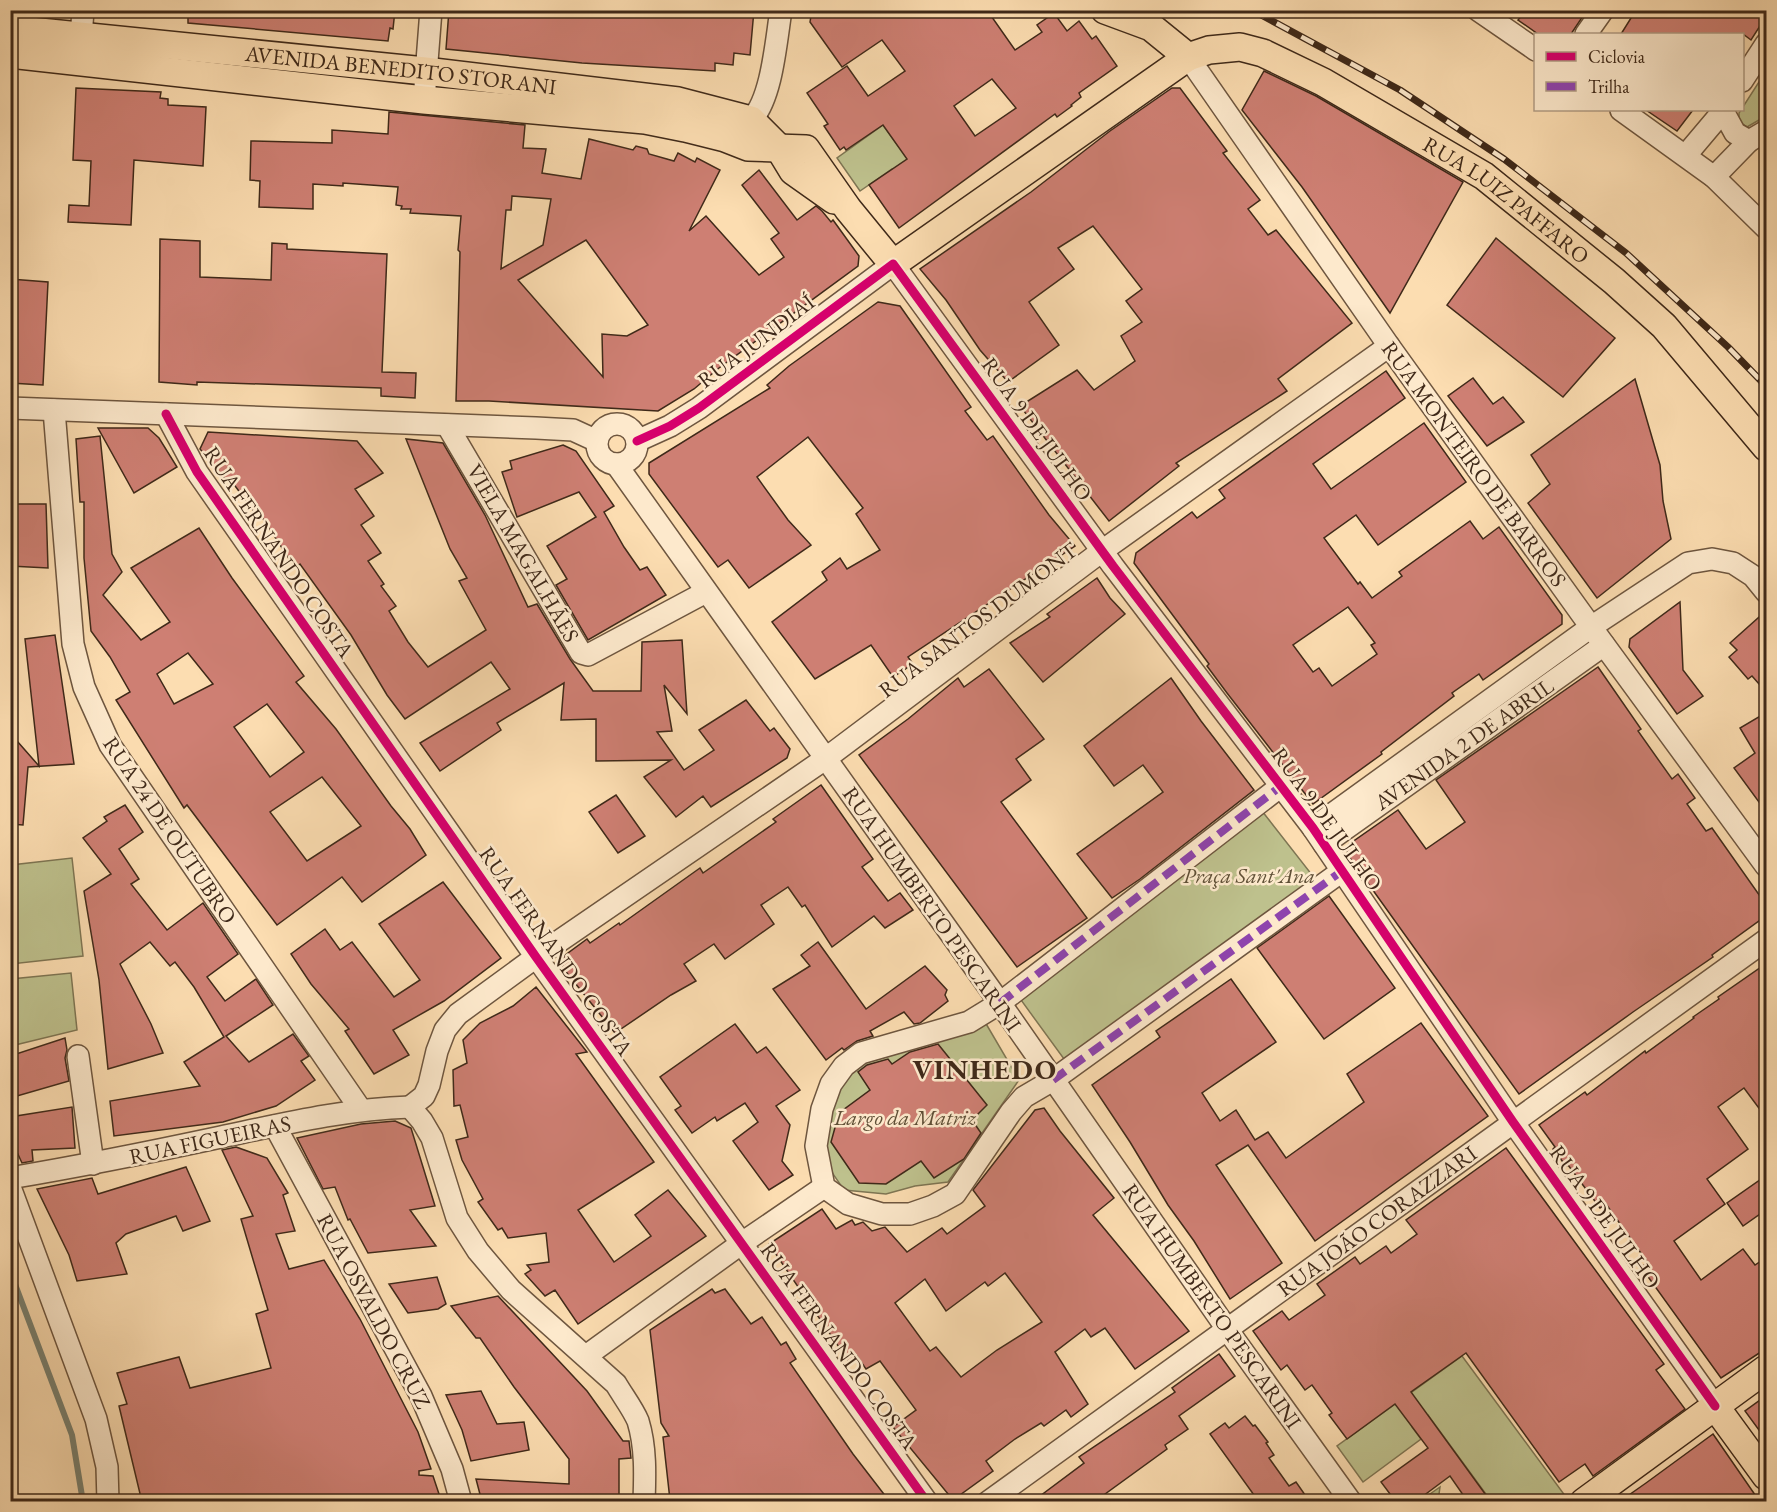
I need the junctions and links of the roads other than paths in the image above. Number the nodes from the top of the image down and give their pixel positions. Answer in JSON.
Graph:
{"nodes":[{"id":1,"x":83,"y":10,"type":"edge"},
{"id":2,"x":431,"y":10,"type":"edge"},
{"id":3,"x":781,"y":10,"type":"edge"},
{"id":4,"x":1105,"y":10,"type":"edge"},
{"id":5,"x":1478,"y":10,"type":"edge"},
{"id":6,"x":1603,"y":10,"type":"edge"},
{"id":7,"x":10,"y":29,"type":"edge"},
{"id":8,"x":1587,"y":33,"type":"edge"},
{"id":9,"x":1767,"y":44,"type":"edge"},
{"id":10,"x":80,"y":49,"type":"junction"},
{"id":11,"x":1534,"y":49,"type":"edge"},
{"id":12,"x":10,"y":54,"type":"edge"},
{"id":13,"x":1188,"y":57,"type":"junction"},
{"id":14,"x":425,"y":71,"type":"junction"},
{"id":15,"x":771,"y":77,"type":"junction"},
{"id":16,"x":1744,"y":79,"type":"edge"},
{"id":17,"x":424,"y":100,"type":"junction"},
{"id":18,"x":1622,"y":111,"type":"edge"},
{"id":19,"x":1722,"y":111,"type":"edge"},
{"id":20,"x":1724,"y":111,"type":"edge"},
{"id":21,"x":751,"y":120,"type":"junction"},
{"id":22,"x":1758,"y":136,"type":"edge"},
{"id":23,"x":779,"y":148,"type":"junction"},
{"id":24,"x":1686,"y":155,"type":"junction"},
{"id":25,"x":1714,"y":177,"type":"junction"},
{"id":26,"x":1767,"y":228,"type":"edge"},
{"id":27,"x":893,"y":264,"type":"junction"},
{"id":28,"x":1389,"y":346,"type":"junction"},
{"id":29,"x":10,"y":408,"type":"edge"},
{"id":30,"x":54,"y":410,"type":"junction"},
{"id":31,"x":166,"y":414,"type":"junction"},
{"id":32,"x":447,"y":426,"type":"junction"},
{"id":33,"x":597,"y":441,"type":"junction"},
{"id":34,"x":637,"y":441,"type":"junction"},
{"id":35,"x":1767,"y":447,"type":"edge"},
{"id":36,"x":616,"y":464,"type":"junction"},
{"id":37,"x":1102,"y":551,"type":"junction"},
{"id":38,"x":1767,"y":591,"type":"edge"},
{"id":39,"x":706,"y":592,"type":"junction"},
{"id":40,"x":1612,"y":613,"type":"junction"},
{"id":41,"x":1591,"y":627,"type":"junction"},
{"id":42,"x":1604,"y":645,"type":"junction"},
{"id":43,"x":825,"y":759,"type":"junction"},
{"id":44,"x":1281,"y":786,"type":"junction"},
{"id":45,"x":1318,"y":836,"type":"junction"},
{"id":46,"x":1767,"y":866,"type":"edge"},
{"id":47,"x":1342,"y":871,"type":"junction"},
{"id":48,"x":1767,"y":940,"type":"edge"},
{"id":49,"x":536,"y":957,"type":"junction"},
{"id":50,"x":1000,"y":1003,"type":"junction"},
{"id":51,"x":78,"y":1056,"type":"dead end"},
{"id":52,"x":1053,"y":1080,"type":"junction"},
{"id":53,"x":410,"y":1107,"type":"junction"},
{"id":54,"x":361,"y":1110,"type":"junction"},
{"id":55,"x":1513,"y":1122,"type":"junction"},
{"id":56,"x":275,"y":1126,"type":"junction"},
{"id":57,"x":93,"y":1164,"type":"junction"},
{"id":58,"x":10,"y":1178,"type":"edge"},
{"id":59,"x":10,"y":1187,"type":"edge"},
{"id":60,"x":824,"y":1187,"type":"junction"},
{"id":61,"x":741,"y":1243,"type":"junction"},
{"id":62,"x":1227,"y":1330,"type":"junction"},
{"id":63,"x":586,"y":1356,"type":"junction"},
{"id":64,"x":1767,"y":1369,"type":"edge"},
{"id":65,"x":1715,"y":1406,"type":"junction"},
{"id":66,"x":1767,"y":1476,"type":"edge"},
{"id":67,"x":108,"y":1502,"type":"edge"},
{"id":68,"x":461,"y":1502,"type":"edge"},
{"id":69,"x":644,"y":1502,"type":"edge"},
{"id":70,"x":927,"y":1502,"type":"edge"},
{"id":71,"x":988,"y":1502,"type":"edge"},
{"id":72,"x":1350,"y":1502,"type":"edge"},
{"id":73,"x":1584,"y":1502,"type":"edge"}],
"edges":[{"from":1,"to":10,"type":"street"},
{"from":2,"to":14,"type":"street"},
{"from":3,"to":15,"type":"street"},
{"from":4,"to":13,"type":"main road"},
{"from":5,"to":11,"type":"street"},
{"from":6,"to":8,"type":"street"},
{"from":7,"to":10,"type":"main road","name":"AVENIDA BENEDITO STORANI"},
{"from":9,"to":16,"type":"street"},
{"from":10,"to":12,"type":"main road","name":"AVENIDA BENEDITO STORANI"},
{"from":10,"to":14,"type":"main road","name":"AVENIDA BENEDITO STORANI"},
{"from":10,"to":17,"type":"main road","name":"AVENIDA BENEDITO STORANI"},
{"from":13,"to":27,"type":"main road","name":"RUA JUNDIAÍ"},
{"from":13,"to":28,"type":"street","name":"RUA MONTEIRO DE BARROS"},
{"from":13,"to":35,"type":"main road","name":"RUA LUIZ PAFFARO"},
{"from":14,"to":17,"type":"street"},
{"from":14,"to":21,"type":"main road","name":"AVENIDA BENEDITO STORANI"},
{"from":15,"to":21,"type":"street"},
{"from":15,"to":23,"type":"street"},
{"from":17,"to":23,"type":"main road","name":"AVENIDA BENEDITO STORANI"},
{"from":18,"to":24,"type":"street"},
{"from":19,"to":24,"type":"street"},
{"from":20,"to":22,"type":"street"},
{"from":21,"to":23,"type":"main road"},
{"from":22,"to":25,"type":"street"},
{"from":23,"to":27,"type":"main road","name":"AVENIDA BENEDITO STORANI"},
{"from":24,"to":25,"type":"street"},
{"from":25,"to":26,"type":"street"},
{"from":27,"to":34,"type":"street","name":"RUA JUNDIAÍ"},
{"from":27,"to":37,"type":"street","name":"RUA 9 DE JULHO"},
{"from":28,"to":37,"type":"street","name":"RUA SANTOS DUMONT"},
{"from":28,"to":41,"type":"street","name":"RUA MONTEIRO DE BARROS"},
{"from":29,"to":30,"type":"street"},
{"from":30,"to":31,"type":"street"},
{"from":30,"to":54,"type":"street","name":"RUA 24 DE OUTUBRO"},
{"from":31,"to":32,"type":"street"},
{"from":31,"to":49,"type":"street","name":"RUA FERNANDO COSTA"},
{"from":32,"to":33,"type":"street"},
{"from":32,"to":39,"type":"street","name":"VIELA MAGALHÃES"},
{"from":33,"to":34,"type":"street"},
{"from":33,"to":36,"type":"street"},
{"from":34,"to":36,"type":"street"},
{"from":36,"to":39,"type":"street","name":"RUA HUMBERTO PESCARINI"},
{"from":37,"to":43,"type":"street","name":"RUA SANTOS DUMONT"},
{"from":37,"to":44,"type":"street","name":"RUA 9 DE JULHO"},
{"from":38,"to":40,"type":"street","name":"AVENIDA 2 DE ABRIL"},
{"from":39,"to":43,"type":"street","name":"RUA HUMBERTO PESCARINI"},
{"from":40,"to":41,"type":"street","name":"AVENIDA 2 DE ABRIL"},
{"from":40,"to":42,"type":"street"},
{"from":41,"to":42,"type":"street","name":"RUA MONTEIRO DE BARROS"},
{"from":41,"to":45,"type":"street","name":"AVENIDA 2 DE ABRIL"},
{"from":42,"to":45,"type":"street","name":"AVENIDA 2 DE ABRIL"},
{"from":42,"to":46,"type":"street","name":"RUA MONTEIRO DE BARROS"},
{"from":43,"to":49,"type":"street","name":"RUA SANTOS DUMONT"},
{"from":43,"to":50,"type":"street","name":"RUA HUMBERTO PESCARINI"},
{"from":44,"to":45,"type":"street","name":"RUA 9 DE JULHO"},
{"from":44,"to":50,"type":"street"},
{"from":45,"to":47,"type":"street","name":"RUA 9 DE JULHO"},
{"from":47,"to":52,"type":"street"},
{"from":47,"to":55,"type":"street","name":"RUA 9 DE JULHO"},
{"from":48,"to":55,"type":"street","name":"RUA JOÃO CORAZZARI"},
{"from":49,"to":53,"type":"street","name":"RUA SANTOS DUMONT"},
{"from":49,"to":61,"type":"street","name":"RUA FERNANDO COSTA"},
{"from":50,"to":52,"type":"street","name":"RUA HUMBERTO PESCARINI"},
{"from":50,"to":60,"type":"street"},
{"from":51,"to":57,"type":"street"},
{"from":52,"to":60,"type":"street"},
{"from":52,"to":62,"type":"street","name":"RUA HUMBERTO PESCARINI"},
{"from":53,"to":54,"type":"street","name":"RUA FIGUEIRAS"},
{"from":53,"to":63,"type":"street"},
{"from":54,"to":56,"type":"street","name":"RUA FIGUEIRAS"},
{"from":55,"to":62,"type":"street","name":"RUA JOÃO CORAZZARI"},
{"from":55,"to":65,"type":"street","name":"RUA 9 DE JULHO"},
{"from":56,"to":57,"type":"street","name":"RUA FIGUEIRAS"},
{"from":56,"to":68,"type":"street","name":"RUA OSVALDO CRUZ"},
{"from":57,"to":58,"type":"street","name":"RUA FIGUEIRAS"},
{"from":59,"to":67,"type":"street"},
{"from":60,"to":61,"type":"street"},
{"from":61,"to":63,"type":"street"},
{"from":61,"to":70,"type":"street","name":"RUA FERNANDO COSTA"},
{"from":62,"to":71,"type":"street","name":"RUA JOÃO CORAZZARI"},
{"from":62,"to":72,"type":"street","name":"RUA HUMBERTO PESCARINI"},
{"from":63,"to":69,"type":"street"},
{"from":64,"to":65,"type":"main road"},
{"from":65,"to":66,"type":"main road","name":"RUA 9 DE JULHO"},
{"from":65,"to":73,"type":"main road"}]}
